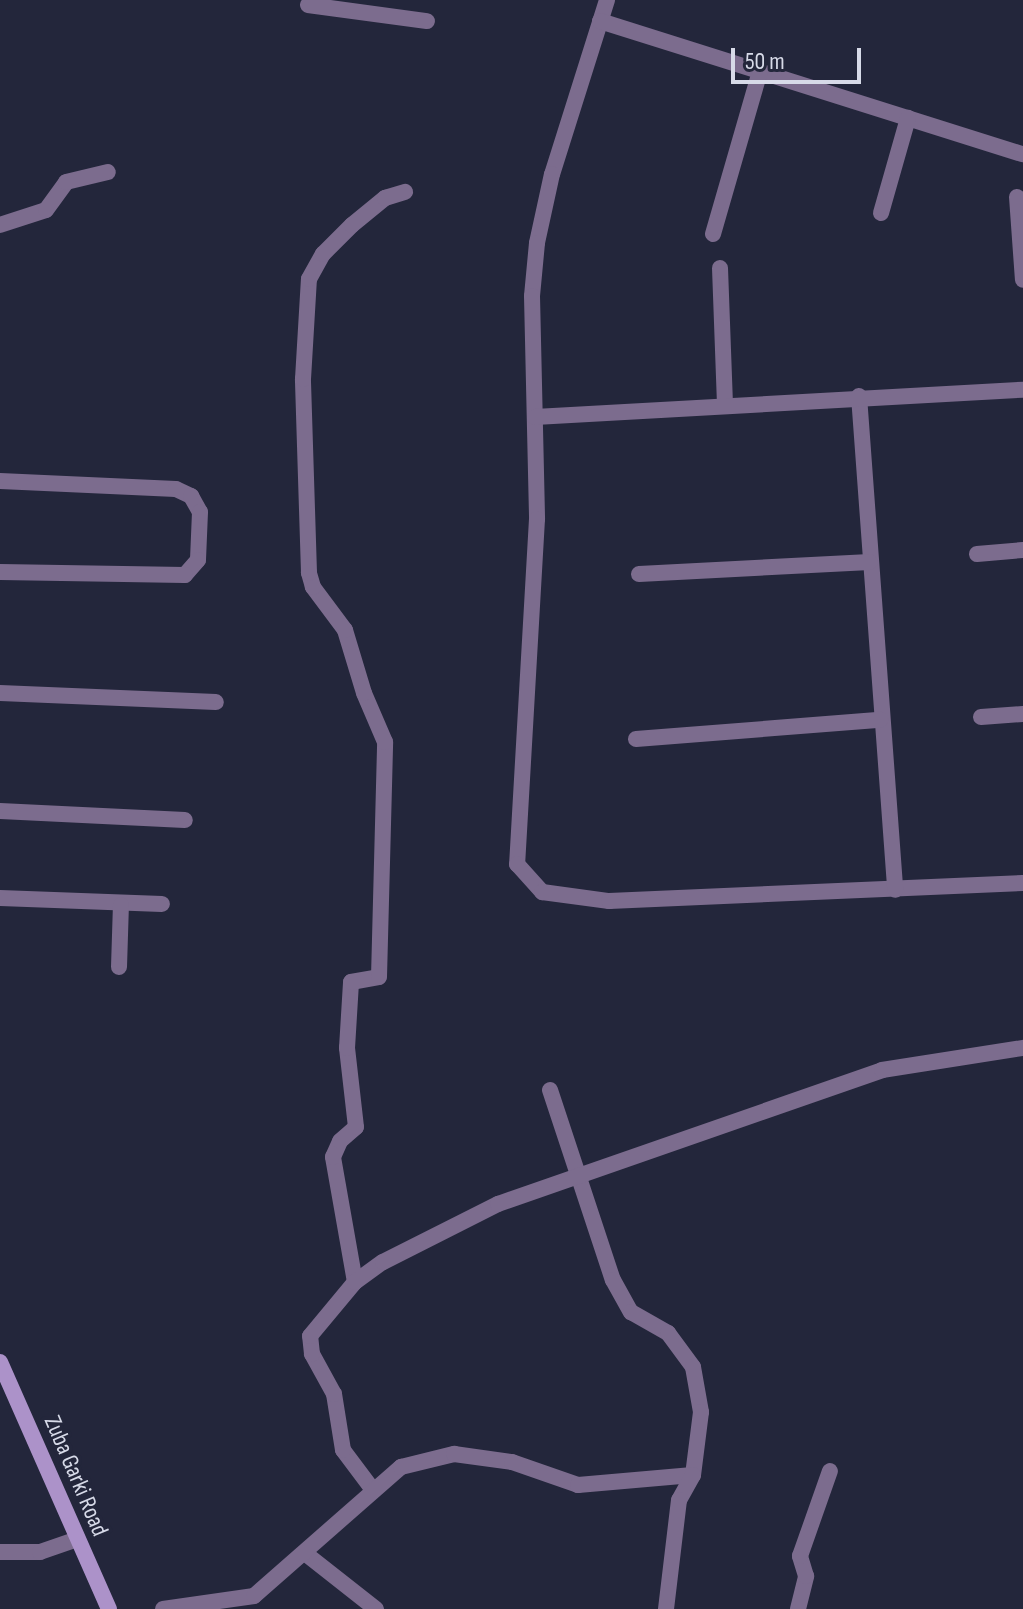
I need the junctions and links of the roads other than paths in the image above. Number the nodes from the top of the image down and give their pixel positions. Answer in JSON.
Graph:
{"nodes":[{"id":1,"x":607,"y":0,"type":"edge"},
{"id":2,"x":304,"y":2,"type":"edge"},
{"id":3,"x":427,"y":21,"type":"dead end"},
{"id":4,"x":600,"y":21,"type":"junction"},
{"id":5,"x":760,"y":71,"type":"junction"},
{"id":6,"x":908,"y":118,"type":"junction"},
{"id":7,"x":1023,"y":154,"type":"edge"},
{"id":8,"x":108,"y":172,"type":"dead end"},
{"id":9,"x":405,"y":192,"type":"dead end"},
{"id":10,"x":1017,"y":197,"type":"dead end"},
{"id":11,"x":881,"y":213,"type":"dead end"},
{"id":12,"x":0,"y":225,"type":"edge"},
{"id":13,"x":713,"y":234,"type":"dead end"},
{"id":14,"x":720,"y":268,"type":"dead end"},
{"id":15,"x":1023,"y":280,"type":"edge"},
{"id":16,"x":1023,"y":390,"type":"edge"},
{"id":17,"x":859,"y":396,"type":"junction"},
{"id":18,"x":725,"y":406,"type":"junction"},
{"id":19,"x":535,"y":417,"type":"junction"},
{"id":20,"x":0,"y":481,"type":"edge"},
{"id":21,"x":1023,"y":550,"type":"edge"},
{"id":22,"x":977,"y":554,"type":"dead end"},
{"id":23,"x":870,"y":562,"type":"junction"},
{"id":24,"x":0,"y":572,"type":"edge"},
{"id":25,"x":639,"y":574,"type":"dead end"},
{"id":26,"x":0,"y":693,"type":"edge"},
{"id":27,"x":216,"y":702,"type":"dead end"},
{"id":28,"x":1023,"y":714,"type":"edge"},
{"id":29,"x":981,"y":717,"type":"dead end"},
{"id":30,"x":880,"y":720,"type":"junction"},
{"id":31,"x":636,"y":739,"type":"dead end"},
{"id":32,"x":0,"y":811,"type":"edge"},
{"id":33,"x":185,"y":820,"type":"dead end"},
{"id":34,"x":1023,"y":883,"type":"edge"},
{"id":35,"x":895,"y":890,"type":"junction"},
{"id":36,"x":0,"y":898,"type":"edge"},
{"id":37,"x":162,"y":904,"type":"dead end"},
{"id":38,"x":121,"y":905,"type":"junction"},
{"id":39,"x":119,"y":967,"type":"dead end"},
{"id":40,"x":1023,"y":1048,"type":"edge"},
{"id":41,"x":550,"y":1090,"type":"dead end"},
{"id":42,"x":581,"y":1177,"type":"junction"},
{"id":43,"x":355,"y":1282,"type":"junction"},
{"id":44,"x":0,"y":1362,"type":"edge"},
{"id":45,"x":830,"y":1471,"type":"dead end"},
{"id":46,"x":693,"y":1475,"type":"junction"},
{"id":47,"x":373,"y":1490,"type":"junction"},
{"id":48,"x":77,"y":1539,"type":"junction"},
{"id":49,"x":0,"y":1552,"type":"edge"},
{"id":50,"x":306,"y":1554,"type":"junction"},
{"id":51,"x":109,"y":1609,"type":"edge"},
{"id":52,"x":163,"y":1609,"type":"edge"},
{"id":53,"x":376,"y":1609,"type":"edge"},
{"id":54,"x":666,"y":1609,"type":"edge"},
{"id":55,"x":798,"y":1609,"type":"edge"}],
"edges":[{"from":1,"to":4,"type":"street"},
{"from":2,"to":3,"type":"street"},
{"from":4,"to":5,"type":"street"},
{"from":4,"to":19,"type":"street"},
{"from":5,"to":6,"type":"street"},
{"from":5,"to":13,"type":"street"},
{"from":6,"to":7,"type":"street"},
{"from":6,"to":11,"type":"street"},
{"from":8,"to":12,"type":"street"},
{"from":9,"to":43,"type":"street"},
{"from":10,"to":15,"type":"street"},
{"from":14,"to":18,"type":"street"},
{"from":16,"to":17,"type":"street"},
{"from":17,"to":18,"type":"street"},
{"from":17,"to":23,"type":"street"},
{"from":18,"to":19,"type":"street"},
{"from":19,"to":35,"type":"street"},
{"from":20,"to":24,"type":"street"},
{"from":21,"to":22,"type":"street"},
{"from":23,"to":25,"type":"street"},
{"from":23,"to":30,"type":"street"},
{"from":26,"to":27,"type":"street"},
{"from":28,"to":29,"type":"street"},
{"from":30,"to":31,"type":"street"},
{"from":30,"to":35,"type":"street"},
{"from":32,"to":33,"type":"street"},
{"from":34,"to":35,"type":"street"},
{"from":36,"to":38,"type":"street"},
{"from":37,"to":38,"type":"street"},
{"from":38,"to":39,"type":"street"},
{"from":40,"to":42,"type":"street"},
{"from":41,"to":42,"type":"street"},
{"from":42,"to":43,"type":"street"},
{"from":42,"to":46,"type":"street"},
{"from":43,"to":47,"type":"street"},
{"from":44,"to":48,"type":"main road","name":"Zuba Garki Road"},
{"from":45,"to":55,"type":"street"},
{"from":46,"to":47,"type":"street"},
{"from":46,"to":54,"type":"street"},
{"from":47,"to":50,"type":"street"},
{"from":48,"to":49,"type":"street"},
{"from":48,"to":51,"type":"main road","name":"Zuba Garki Road"},
{"from":50,"to":52,"type":"street"},
{"from":50,"to":53,"type":"street"}]}
